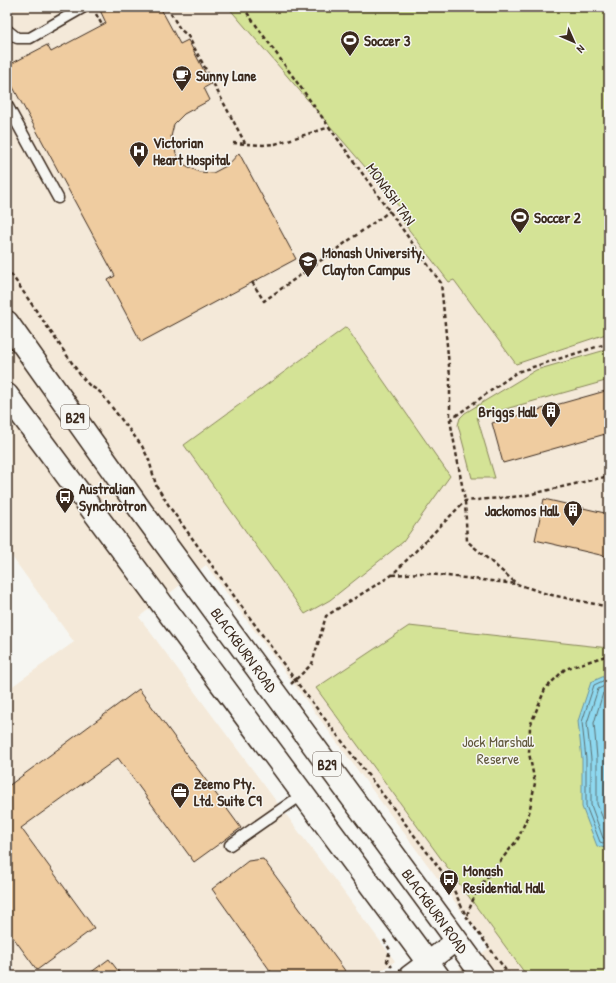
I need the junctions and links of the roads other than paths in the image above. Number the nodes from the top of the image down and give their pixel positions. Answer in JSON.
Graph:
{"nodes":[{"id":1,"x":84,"y":7,"type":"edge"},
{"id":2,"x":7,"y":30,"type":"edge"},
{"id":3,"x":7,"y":104,"type":"edge"},
{"id":4,"x":58,"y":198,"type":"dead end"},
{"id":5,"x":7,"y":322,"type":"edge"},
{"id":6,"x":7,"y":395,"type":"edge"},
{"id":7,"x":303,"y":794,"type":"junction"},
{"id":8,"x":230,"y":845,"type":"dead end"},
{"id":9,"x":456,"y":940,"type":"junction"},
{"id":10,"x":433,"y":969,"type":"edge"},
{"id":11,"x":409,"y":976,"type":"edge"},
{"id":12,"x":483,"y":976,"type":"edge"}],
"edges":[{"from":1,"to":2,"type":"lane"},
{"from":3,"to":4,"type":"lane"},
{"from":5,"to":9,"type":"main road","name":"BLACKBURN ROAD","number":"B29"},
{"from":6,"to":7,"type":"main road","number":"B29"},
{"from":7,"to":8,"type":"lane"},
{"from":7,"to":10,"type":"main road","number":"B29"},
{"from":9,"to":10,"type":"street"},
{"from":9,"to":12,"type":"main road","name":"BLACKBURN ROAD","number":"B29"},
{"from":10,"to":11,"type":"street"}]}
